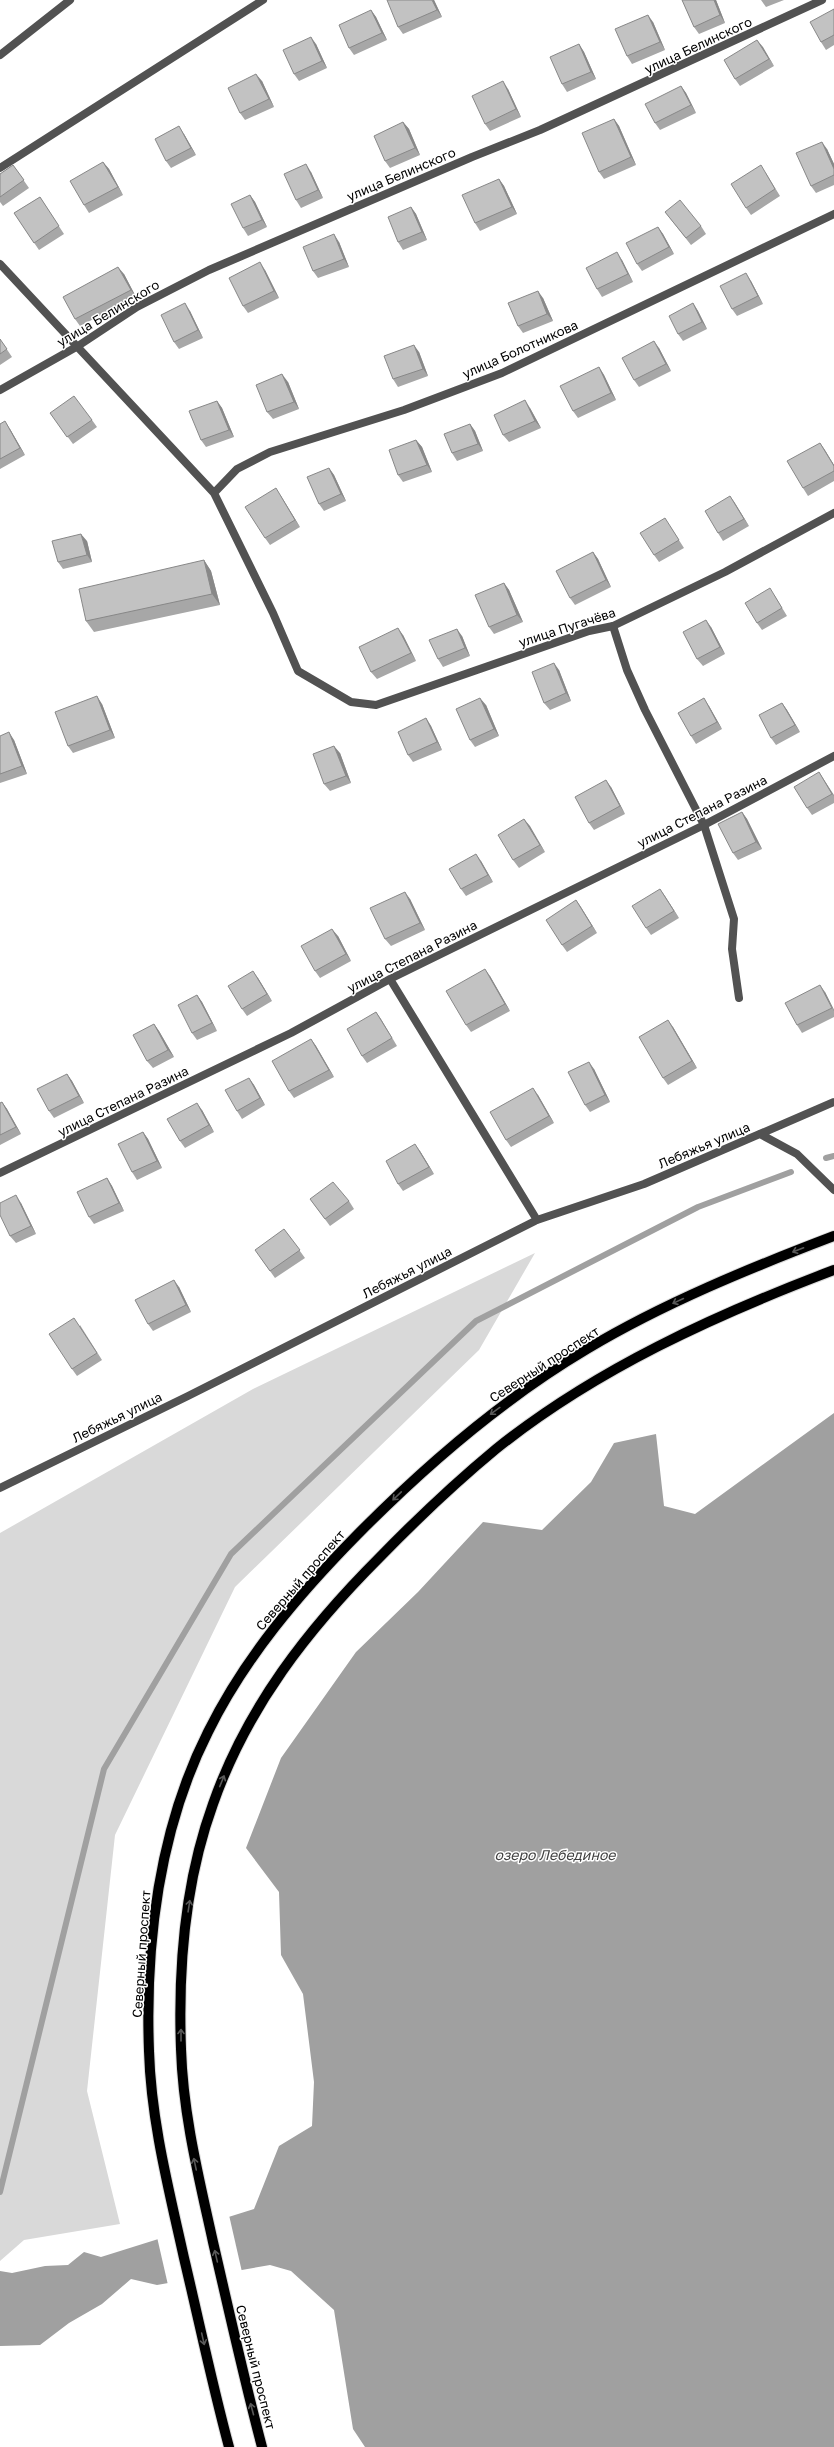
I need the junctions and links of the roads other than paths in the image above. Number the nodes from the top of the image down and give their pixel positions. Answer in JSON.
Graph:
{"nodes":[{"id":1,"x":70,"y":0,"type":"edge"},
{"id":2,"x":262,"y":0,"type":"edge"},
{"id":3,"x":822,"y":0,"type":"edge"},
{"id":4,"x":0,"y":55,"type":"edge"},
{"id":5,"x":0,"y":168,"type":"edge"},
{"id":6,"x":834,"y":214,"type":"edge"},
{"id":7,"x":0,"y":264,"type":"edge"},
{"id":8,"x":78,"y":346,"type":"junction"},
{"id":9,"x":0,"y":390,"type":"edge"},
{"id":10,"x":214,"y":493,"type":"junction"},
{"id":11,"x":834,"y":513,"type":"edge"},
{"id":12,"x":613,"y":626,"type":"junction"},
{"id":13,"x":834,"y":756,"type":"edge"},
{"id":14,"x":704,"y":825,"type":"junction"},
{"id":15,"x":390,"y":978,"type":"junction"},
{"id":16,"x":739,"y":998,"type":"dead end"},
{"id":17,"x":834,"y":1102,"type":"edge"},
{"id":18,"x":760,"y":1134,"type":"junction"},
{"id":19,"x":0,"y":1173,"type":"edge"},
{"id":20,"x":834,"y":1190,"type":"edge"},
{"id":21,"x":537,"y":1220,"type":"junction"},
{"id":22,"x":834,"y":1236,"type":"edge"},
{"id":23,"x":834,"y":1270,"type":"edge"},
{"id":24,"x":0,"y":1488,"type":"edge"},
{"id":25,"x":230,"y":2447,"type":"edge"},
{"id":26,"x":262,"y":2447,"type":"edge"}],
"edges":[{"from":1,"to":4,"type":"street"},
{"from":2,"to":5,"type":"street"},
{"from":3,"to":8,"type":"street","name":"улица Белинского"},
{"from":6,"to":10,"type":"street","name":"улица Болотникова"},
{"from":7,"to":8,"type":"street"},
{"from":8,"to":9,"type":"street","name":"улица Белинского"},
{"from":8,"to":10,"type":"street"},
{"from":10,"to":12,"type":"street","name":"улица Пугачёва"},
{"from":11,"to":12,"type":"street","name":"улица Пугачёва"},
{"from":12,"to":14,"type":"street"},
{"from":13,"to":14,"type":"street","name":"улица Степана Разина"},
{"from":14,"to":15,"type":"street","name":"улица Степана Разина"},
{"from":14,"to":16,"type":"street"},
{"from":15,"to":19,"type":"street","name":"улица Степана Разина"},
{"from":15,"to":21,"type":"street"},
{"from":17,"to":18,"type":"street","name":"Лебяжья улица"},
{"from":18,"to":20,"type":"street"},
{"from":18,"to":21,"type":"street","name":"Лебяжья улица"},
{"from":21,"to":24,"type":"street","name":"Лебяжья улица"},
{"from":22,"to":25,"type":"main road","name":"Северный проспект","one_way":true},
{"from":26,"to":23,"type":"main road","name":"Северный проспект","one_way":true}]}
